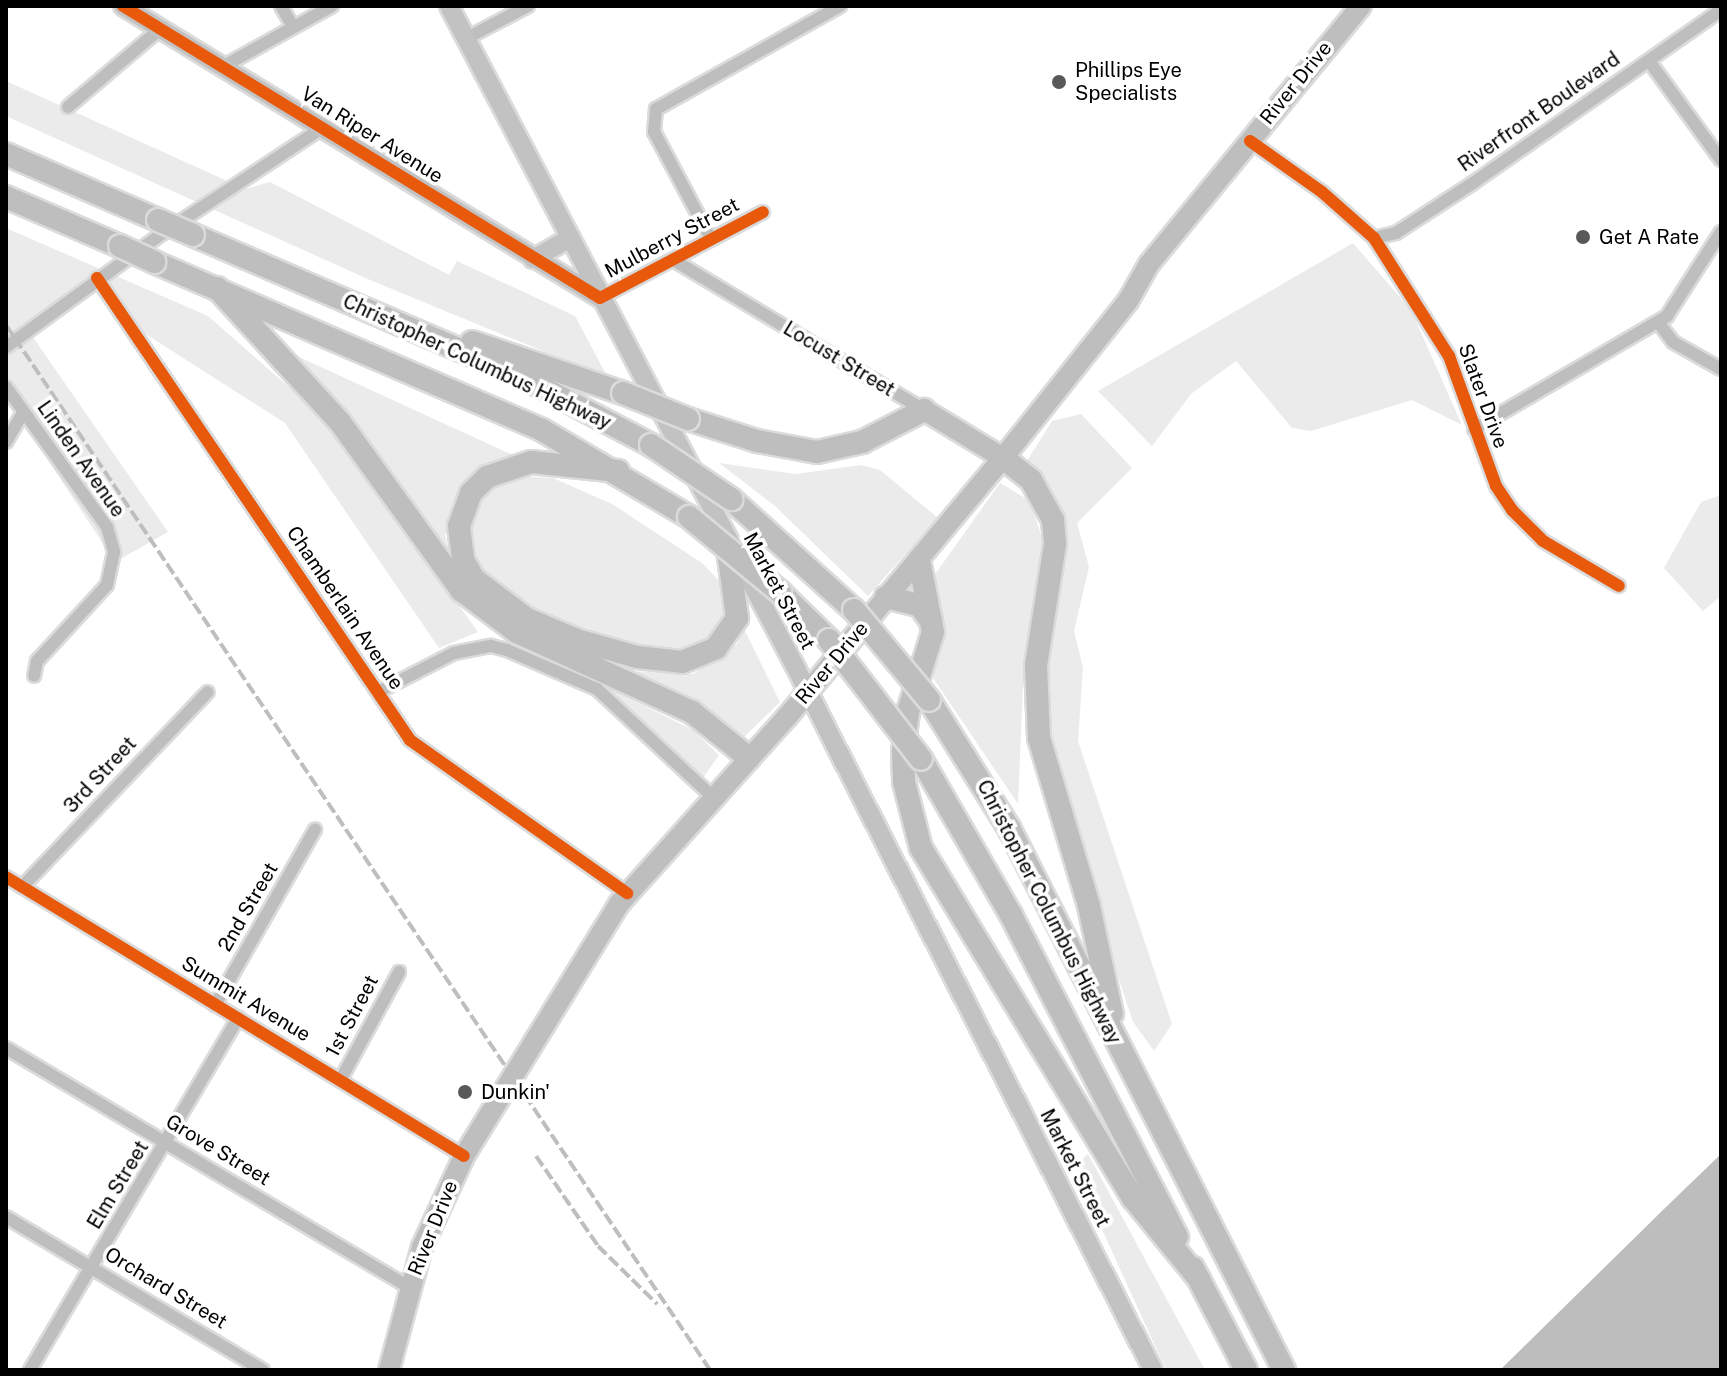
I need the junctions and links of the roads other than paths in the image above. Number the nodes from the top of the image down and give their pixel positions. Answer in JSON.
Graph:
{"nodes":[{"id":1,"x":123,"y":6,"type":"edge"},
{"id":2,"x":281,"y":6,"type":"edge"},
{"id":3,"x":332,"y":6,"type":"edge"},
{"id":4,"x":449,"y":6,"type":"edge"},
{"id":5,"x":528,"y":6,"type":"edge"},
{"id":6,"x":840,"y":6,"type":"edge"},
{"id":7,"x":1361,"y":6,"type":"edge"},
{"id":8,"x":1721,"y":10,"type":"edge"},
{"id":9,"x":293,"y":27,"type":"junction"},
{"id":10,"x":160,"y":29,"type":"junction"},
{"id":11,"x":467,"y":38,"type":"junction"},
{"id":12,"x":1649,"y":61,"type":"junction"},
{"id":13,"x":224,"y":66,"type":"junction"},
{"id":14,"x":68,"y":107,"type":"dead end"},
{"id":15,"x":322,"y":128,"type":"junction"},
{"id":16,"x":1250,"y":141,"type":"junction"},
{"id":17,"x":6,"y":154,"type":"edge"},
{"id":18,"x":1721,"y":160,"type":"edge"},
{"id":19,"x":6,"y":197,"type":"edge"},
{"id":20,"x":763,"y":212,"type":"dead end"},
{"id":21,"x":160,"y":226,"type":"junction"},
{"id":22,"x":1721,"y":232,"type":"edge"},
{"id":23,"x":570,"y":238,"type":"junction"},
{"id":24,"x":1374,"y":238,"type":"junction"},
{"id":25,"x":711,"y":239,"type":"junction"},
{"id":26,"x":533,"y":259,"type":"junction"},
{"id":27,"x":675,"y":261,"type":"junction"},
{"id":28,"x":97,"y":278,"type":"junction"},
{"id":29,"x":217,"y":288,"type":"junction"},
{"id":30,"x":600,"y":298,"type":"junction"},
{"id":31,"x":349,"y":302,"type":"junction"},
{"id":32,"x":1658,"y":322,"type":"junction"},
{"id":33,"x":6,"y":347,"type":"edge"},
{"id":34,"x":1721,"y":369,"type":"edge"},
{"id":35,"x":6,"y":387,"type":"edge"},
{"id":36,"x":924,"y":410,"type":"junction"},
{"id":37,"x":23,"y":412,"type":"junction"},
{"id":38,"x":1474,"y":429,"type":"junction"},
{"id":39,"x":6,"y":442,"type":"edge"},
{"id":40,"x":1003,"y":458,"type":"junction"},
{"id":41,"x":618,"y":471,"type":"junction"},
{"id":42,"x":727,"y":541,"type":"junction"},
{"id":43,"x":919,"y":560,"type":"junction"},
{"id":44,"x":1619,"y":586,"type":"dead end"},
{"id":45,"x":886,"y":597,"type":"junction"},
{"id":46,"x":933,"y":632,"type":"junction"},
{"id":47,"x":34,"y":676,"type":"dead end"},
{"id":48,"x":208,"y":692,"type":"dead end"},
{"id":49,"x":378,"y":692,"type":"junction"},
{"id":50,"x":808,"y":693,"type":"junction"},
{"id":51,"x":749,"y":758,"type":"junction"},
{"id":52,"x":713,"y":797,"type":"junction"},
{"id":53,"x":315,"y":830,"type":"dead end"},
{"id":54,"x":6,"y":877,"type":"edge"},
{"id":55,"x":22,"y":887,"type":"junction"},
{"id":56,"x":627,"y":893,"type":"junction"},
{"id":57,"x":399,"y":972,"type":"dead end"},
{"id":58,"x":215,"y":1005,"type":"junction"},
{"id":59,"x":238,"y":1018,"type":"junction"},
{"id":60,"x":1119,"y":1046,"type":"junction"},
{"id":61,"x":6,"y":1048,"type":"edge"},
{"id":62,"x":341,"y":1079,"type":"junction"},
{"id":63,"x":166,"y":1143,"type":"junction"},
{"id":64,"x":464,"y":1156,"type":"junction"},
{"id":65,"x":6,"y":1217,"type":"edge"},
{"id":66,"x":92,"y":1268,"type":"junction"},
{"id":67,"x":1199,"y":1279,"type":"junction"},
{"id":68,"x":409,"y":1287,"type":"junction"},
{"id":69,"x":30,"y":1370,"type":"edge"},
{"id":70,"x":263,"y":1370,"type":"edge"},
{"id":71,"x":389,"y":1370,"type":"edge"},
{"id":72,"x":1153,"y":1370,"type":"edge"},
{"id":73,"x":1246,"y":1370,"type":"edge"},
{"id":74,"x":1284,"y":1370,"type":"edge"}],
"edges":[{"from":1,"to":10,"type":"main road","name":"Van Riper Avenue"},
{"from":2,"to":9,"type":"street"},
{"from":3,"to":9,"type":"street"},
{"from":4,"to":11,"type":"main road","name":"Market Street"},
{"from":5,"to":11,"type":"street"},
{"from":6,"to":25,"type":"street"},
{"from":7,"to":16,"type":"main road","name":"River Drive"},
{"from":8,"to":12,"type":"street","name":"Riverfront Boulevard"},
{"from":9,"to":13,"type":"street"},
{"from":10,"to":13,"type":"main road","name":"Van Riper Avenue"},
{"from":10,"to":14,"type":"street"},
{"from":11,"to":23,"type":"main road","name":"Market Street"},
{"from":12,"to":18,"type":"street"},
{"from":12,"to":24,"type":"street","name":"Riverfront Boulevard"},
{"from":13,"to":15,"type":"main road","name":"Van Riper Avenue"},
{"from":15,"to":21,"type":"street"},
{"from":15,"to":26,"type":"main road","name":"Van Riper Avenue"},
{"from":16,"to":24,"type":"street","name":"Slater Drive"},
{"from":16,"to":40,"type":"main road","name":"River Drive"},
{"from":17,"to":21,"type":"highway","name":"Christopher Columbus Highway"},
{"from":19,"to":29,"type":"highway","name":"Christopher Columbus Highway","bridge":true},
{"from":20,"to":25,"type":"street","name":"Mulberry Street"},
{"from":21,"to":28,"type":"street"},
{"from":21,"to":31,"type":"highway","name":"Christopher Columbus Highway","bridge":true},
{"from":22,"to":32,"type":"street"},
{"from":23,"to":26,"type":"main road"},
{"from":23,"to":30,"type":"main road","name":"Market Street"},
{"from":24,"to":38,"type":"street","name":"Slater Drive"},
{"from":25,"to":27,"type":"street","name":"Mulberry Street"},
{"from":26,"to":30,"type":"main road","name":"Van Riper Avenue"},
{"from":27,"to":30,"type":"street","name":"Mulberry Street"},
{"from":27,"to":36,"type":"street","name":"Locust Street"},
{"from":28,"to":33,"type":"street"},
{"from":28,"to":49,"type":"street","name":"Chamberlain Avenue"},
{"from":29,"to":41,"type":"highway","name":"Christopher Columbus Highway"},
{"from":29,"to":51,"type":"highway"},
{"from":30,"to":42,"type":"main road","name":"Market Street"},
{"from":31,"to":36,"type":"highway","bridge":true},
{"from":31,"to":60,"type":"highway","name":"Christopher Columbus Highway","bridge":true},
{"from":32,"to":34,"type":"street"},
{"from":32,"to":38,"type":"street"},
{"from":35,"to":37,"type":"street","name":"Linden Avenue"},
{"from":36,"to":40,"type":"main road","name":"Locust Street"},
{"from":37,"to":39,"type":"street"},
{"from":37,"to":47,"type":"street","name":"Linden Avenue"},
{"from":38,"to":44,"type":"street","name":"Slater Drive"},
{"from":40,"to":43,"type":"main road","name":"River Drive"},
{"from":40,"to":60,"type":"highway"},
{"from":41,"to":42,"type":"highway"},
{"from":41,"to":67,"type":"highway","name":"Christopher Columbus Highway","bridge":true},
{"from":42,"to":50,"type":"main road","name":"Market Street"},
{"from":43,"to":45,"type":"main road","name":"River Drive"},
{"from":43,"to":46,"type":"highway"},
{"from":45,"to":46,"type":"highway"},
{"from":45,"to":50,"type":"main road","name":"River Drive"},
{"from":46,"to":67,"type":"highway"},
{"from":48,"to":55,"type":"street","name":"3rd Street"},
{"from":49,"to":52,"type":"street"},
{"from":49,"to":56,"type":"street","name":"Chamberlain Avenue"},
{"from":50,"to":51,"type":"main road","name":"River Drive"},
{"from":50,"to":72,"type":"main road","name":"Market Street"},
{"from":51,"to":52,"type":"main road","name":"River Drive"},
{"from":52,"to":56,"type":"main road","name":"River Drive"},
{"from":53,"to":58,"type":"street","name":"2nd Street"},
{"from":54,"to":55,"type":"street","name":"Summit Avenue"},
{"from":55,"to":58,"type":"street","name":"Summit Avenue"},
{"from":56,"to":64,"type":"main road","name":"River Drive"},
{"from":57,"to":62,"type":"street","name":"1st Street"},
{"from":58,"to":59,"type":"street","name":"Summit Avenue"},
{"from":59,"to":62,"type":"street","name":"Summit Avenue"},
{"from":59,"to":63,"type":"street","name":"Elm Street"},
{"from":60,"to":74,"type":"highway","name":"Christopher Columbus Highway"},
{"from":61,"to":63,"type":"street","name":"Grove Street"},
{"from":62,"to":64,"type":"street","name":"Summit Avenue"},
{"from":63,"to":66,"type":"street","name":"Elm Street"},
{"from":63,"to":68,"type":"street","name":"Grove Street"},
{"from":64,"to":68,"type":"main road","name":"River Drive"},
{"from":65,"to":66,"type":"street","name":"Orchard Street"},
{"from":66,"to":69,"type":"street","name":"Elm Street"},
{"from":66,"to":70,"type":"street","name":"Orchard Street"},
{"from":67,"to":73,"type":"highway","name":"Christopher Columbus Highway"},
{"from":68,"to":71,"type":"main road","name":"River Drive"}]}
